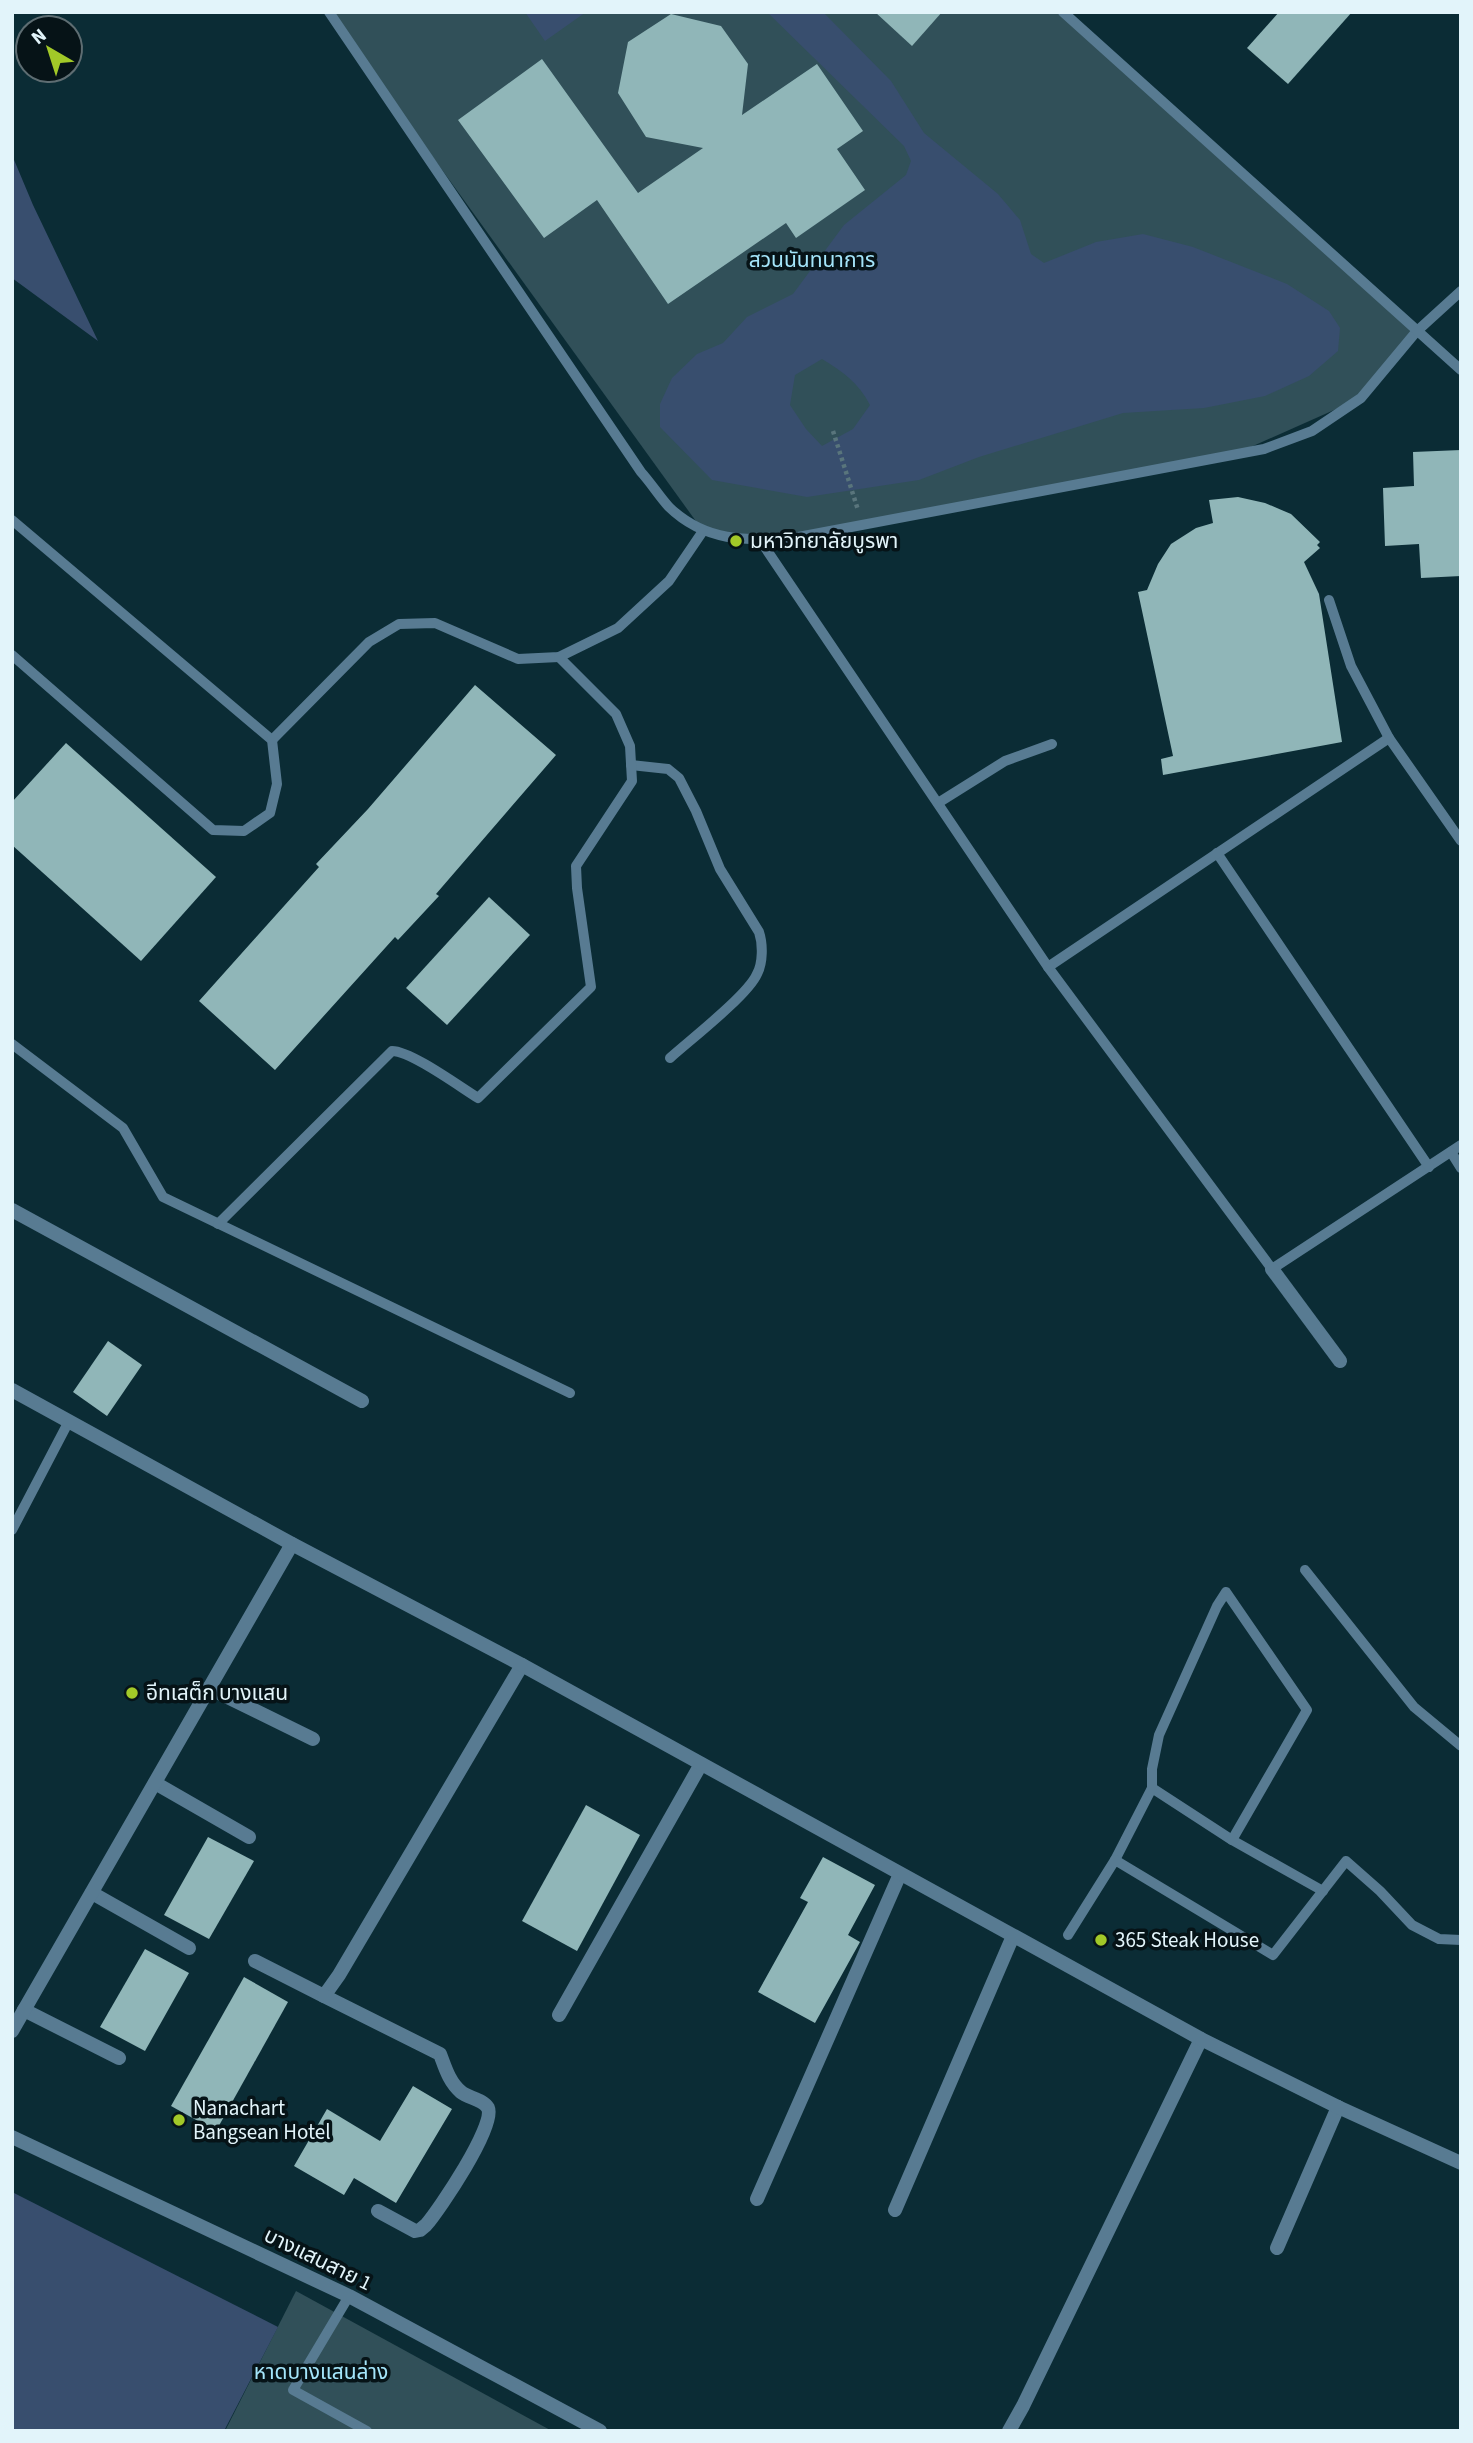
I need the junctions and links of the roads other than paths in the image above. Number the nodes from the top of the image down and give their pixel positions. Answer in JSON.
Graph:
{"nodes":[{"id":1,"x":328,"y":12,"type":"edge"},
{"id":2,"x":1063,"y":12,"type":"edge"},
{"id":3,"x":1461,"y":291,"type":"edge"},
{"id":4,"x":1416,"y":332,"type":"junction"},
{"id":5,"x":1461,"y":370,"type":"edge"},
{"id":6,"x":12,"y":520,"type":"edge"},
{"id":7,"x":703,"y":531,"type":"junction"},
{"id":8,"x":760,"y":540,"type":"junction"},
{"id":9,"x":1329,"y":600,"type":"dead end"},
{"id":10,"x":12,"y":655,"type":"edge"},
{"id":11,"x":559,"y":657,"type":"junction"},
{"id":12,"x":1389,"y":738,"type":"junction"},
{"id":13,"x":272,"y":740,"type":"junction"},
{"id":14,"x":1052,"y":744,"type":"dead end"},
{"id":15,"x":631,"y":765,"type":"junction"},
{"id":16,"x":938,"y":803,"type":"junction"},
{"id":17,"x":1461,"y":841,"type":"edge"},
{"id":18,"x":1217,"y":853,"type":"junction"},
{"id":19,"x":1048,"y":967,"type":"junction"},
{"id":20,"x":12,"y":1044,"type":"edge"},
{"id":21,"x":670,"y":1058,"type":"dead end"},
{"id":22,"x":1456,"y":1148,"type":"edge"},
{"id":23,"x":1429,"y":1167,"type":"junction"},
{"id":24,"x":1461,"y":1168,"type":"edge"},
{"id":25,"x":12,"y":1210,"type":"edge"},
{"id":26,"x":218,"y":1224,"type":"junction"},
{"id":27,"x":1272,"y":1269,"type":"junction"},
{"id":28,"x":1340,"y":1361,"type":"dead end"},
{"id":29,"x":12,"y":1390,"type":"edge"},
{"id":30,"x":570,"y":1393,"type":"dead end"},
{"id":31,"x":362,"y":1401,"type":"dead end"},
{"id":32,"x":69,"y":1422,"type":"junction"},
{"id":33,"x":12,"y":1530,"type":"edge"},
{"id":34,"x":292,"y":1544,"type":"junction"},
{"id":35,"x":1306,"y":1570,"type":"dead end"},
{"id":36,"x":522,"y":1665,"type":"junction"},
{"id":37,"x":209,"y":1688,"type":"junction"},
{"id":38,"x":313,"y":1739,"type":"dead end"},
{"id":39,"x":1461,"y":1746,"type":"edge"},
{"id":40,"x":701,"y":1764,"type":"junction"},
{"id":41,"x":155,"y":1783,"type":"junction"},
{"id":42,"x":1152,"y":1788,"type":"junction"},
{"id":43,"x":249,"y":1838,"type":"dead end"},
{"id":44,"x":1232,"y":1840,"type":"junction"},
{"id":45,"x":1115,"y":1860,"type":"junction"},
{"id":46,"x":900,"y":1874,"type":"junction"},
{"id":47,"x":1322,"y":1891,"type":"junction"},
{"id":48,"x":92,"y":1894,"type":"junction"},
{"id":49,"x":1068,"y":1935,"type":"dead end"},
{"id":50,"x":1013,"y":1936,"type":"junction"},
{"id":51,"x":1461,"y":1940,"type":"edge"},
{"id":52,"x":188,"y":1948,"type":"dead end"},
{"id":53,"x":256,"y":1961,"type":"dead end"},
{"id":54,"x":324,"y":1996,"type":"junction"},
{"id":55,"x":24,"y":2010,"type":"junction"},
{"id":56,"x":559,"y":2015,"type":"dead end"},
{"id":57,"x":12,"y":2031,"type":"edge"},
{"id":58,"x":1201,"y":2039,"type":"junction"},
{"id":59,"x":118,"y":2058,"type":"dead end"},
{"id":60,"x":1338,"y":2107,"type":"junction"},
{"id":61,"x":12,"y":2137,"type":"edge"},
{"id":62,"x":1461,"y":2163,"type":"edge"},
{"id":63,"x":757,"y":2199,"type":"dead end"},
{"id":64,"x":895,"y":2210,"type":"dead end"},
{"id":65,"x":378,"y":2211,"type":"dead end"},
{"id":66,"x":1277,"y":2248,"type":"dead end"},
{"id":67,"x":349,"y":2296,"type":"junction"},
{"id":68,"x":367,"y":2431,"type":"edge"},
{"id":69,"x":600,"y":2431,"type":"edge"},
{"id":70,"x":1009,"y":2431,"type":"edge"}],
"edges":[{"from":1,"to":7,"type":"lane"},
{"from":2,"to":4,"type":"lane"},
{"from":3,"to":4,"type":"lane"},
{"from":4,"to":5,"type":"lane"},
{"from":4,"to":8,"type":"lane"},
{"from":6,"to":13,"type":"lane"},
{"from":7,"to":8,"type":"lane"},
{"from":7,"to":11,"type":"lane"},
{"from":8,"to":16,"type":"lane"},
{"from":9,"to":12,"type":"lane"},
{"from":10,"to":13,"type":"lane"},
{"from":11,"to":13,"type":"lane"},
{"from":11,"to":15,"type":"lane"},
{"from":12,"to":17,"type":"lane"},
{"from":12,"to":18,"type":"lane"},
{"from":14,"to":16,"type":"lane"},
{"from":15,"to":21,"type":"lane"},
{"from":15,"to":26,"type":"lane"},
{"from":16,"to":19,"type":"lane"},
{"from":18,"to":19,"type":"lane"},
{"from":18,"to":23,"type":"lane"},
{"from":19,"to":27,"type":"lane"},
{"from":20,"to":26,"type":"lane"},
{"from":22,"to":23,"type":"lane"},
{"from":22,"to":24,"type":"lane"},
{"from":23,"to":27,"type":"lane"},
{"from":25,"to":31,"type":"street"},
{"from":26,"to":30,"type":"lane"},
{"from":27,"to":28,"type":"street"},
{"from":29,"to":32,"type":"street"},
{"from":32,"to":33,"type":"lane"},
{"from":32,"to":34,"type":"street"},
{"from":34,"to":36,"type":"street"},
{"from":34,"to":37,"type":"street"},
{"from":35,"to":39,"type":"lane"},
{"from":36,"to":40,"type":"street"},
{"from":36,"to":54,"type":"street"},
{"from":37,"to":38,"type":"street"},
{"from":37,"to":41,"type":"street"},
{"from":40,"to":46,"type":"street"},
{"from":40,"to":56,"type":"street"},
{"from":41,"to":43,"type":"street"},
{"from":41,"to":48,"type":"street"},
{"from":42,"to":44,"type":"lane"},
{"from":42,"to":44,"type":"lane"},
{"from":42,"to":45,"type":"lane"},
{"from":44,"to":47,"type":"lane"},
{"from":45,"to":47,"type":"lane"},
{"from":45,"to":49,"type":"lane"},
{"from":46,"to":50,"type":"street"},
{"from":46,"to":63,"type":"street"},
{"from":47,"to":51,"type":"lane"},
{"from":48,"to":52,"type":"street"},
{"from":48,"to":55,"type":"street"},
{"from":50,"to":58,"type":"street"},
{"from":50,"to":64,"type":"street"},
{"from":53,"to":54,"type":"street"},
{"from":54,"to":65,"type":"street"},
{"from":55,"to":57,"type":"street"},
{"from":55,"to":59,"type":"street"},
{"from":58,"to":60,"type":"street"},
{"from":58,"to":70,"type":"street"},
{"from":60,"to":62,"type":"street"},
{"from":60,"to":66,"type":"street"},
{"from":61,"to":67,"type":"street","name":"บางแสนสาย 1"},
{"from":67,"to":68,"type":"lane"},
{"from":67,"to":69,"type":"street","name":"บางแสนสาย 1"}]}
